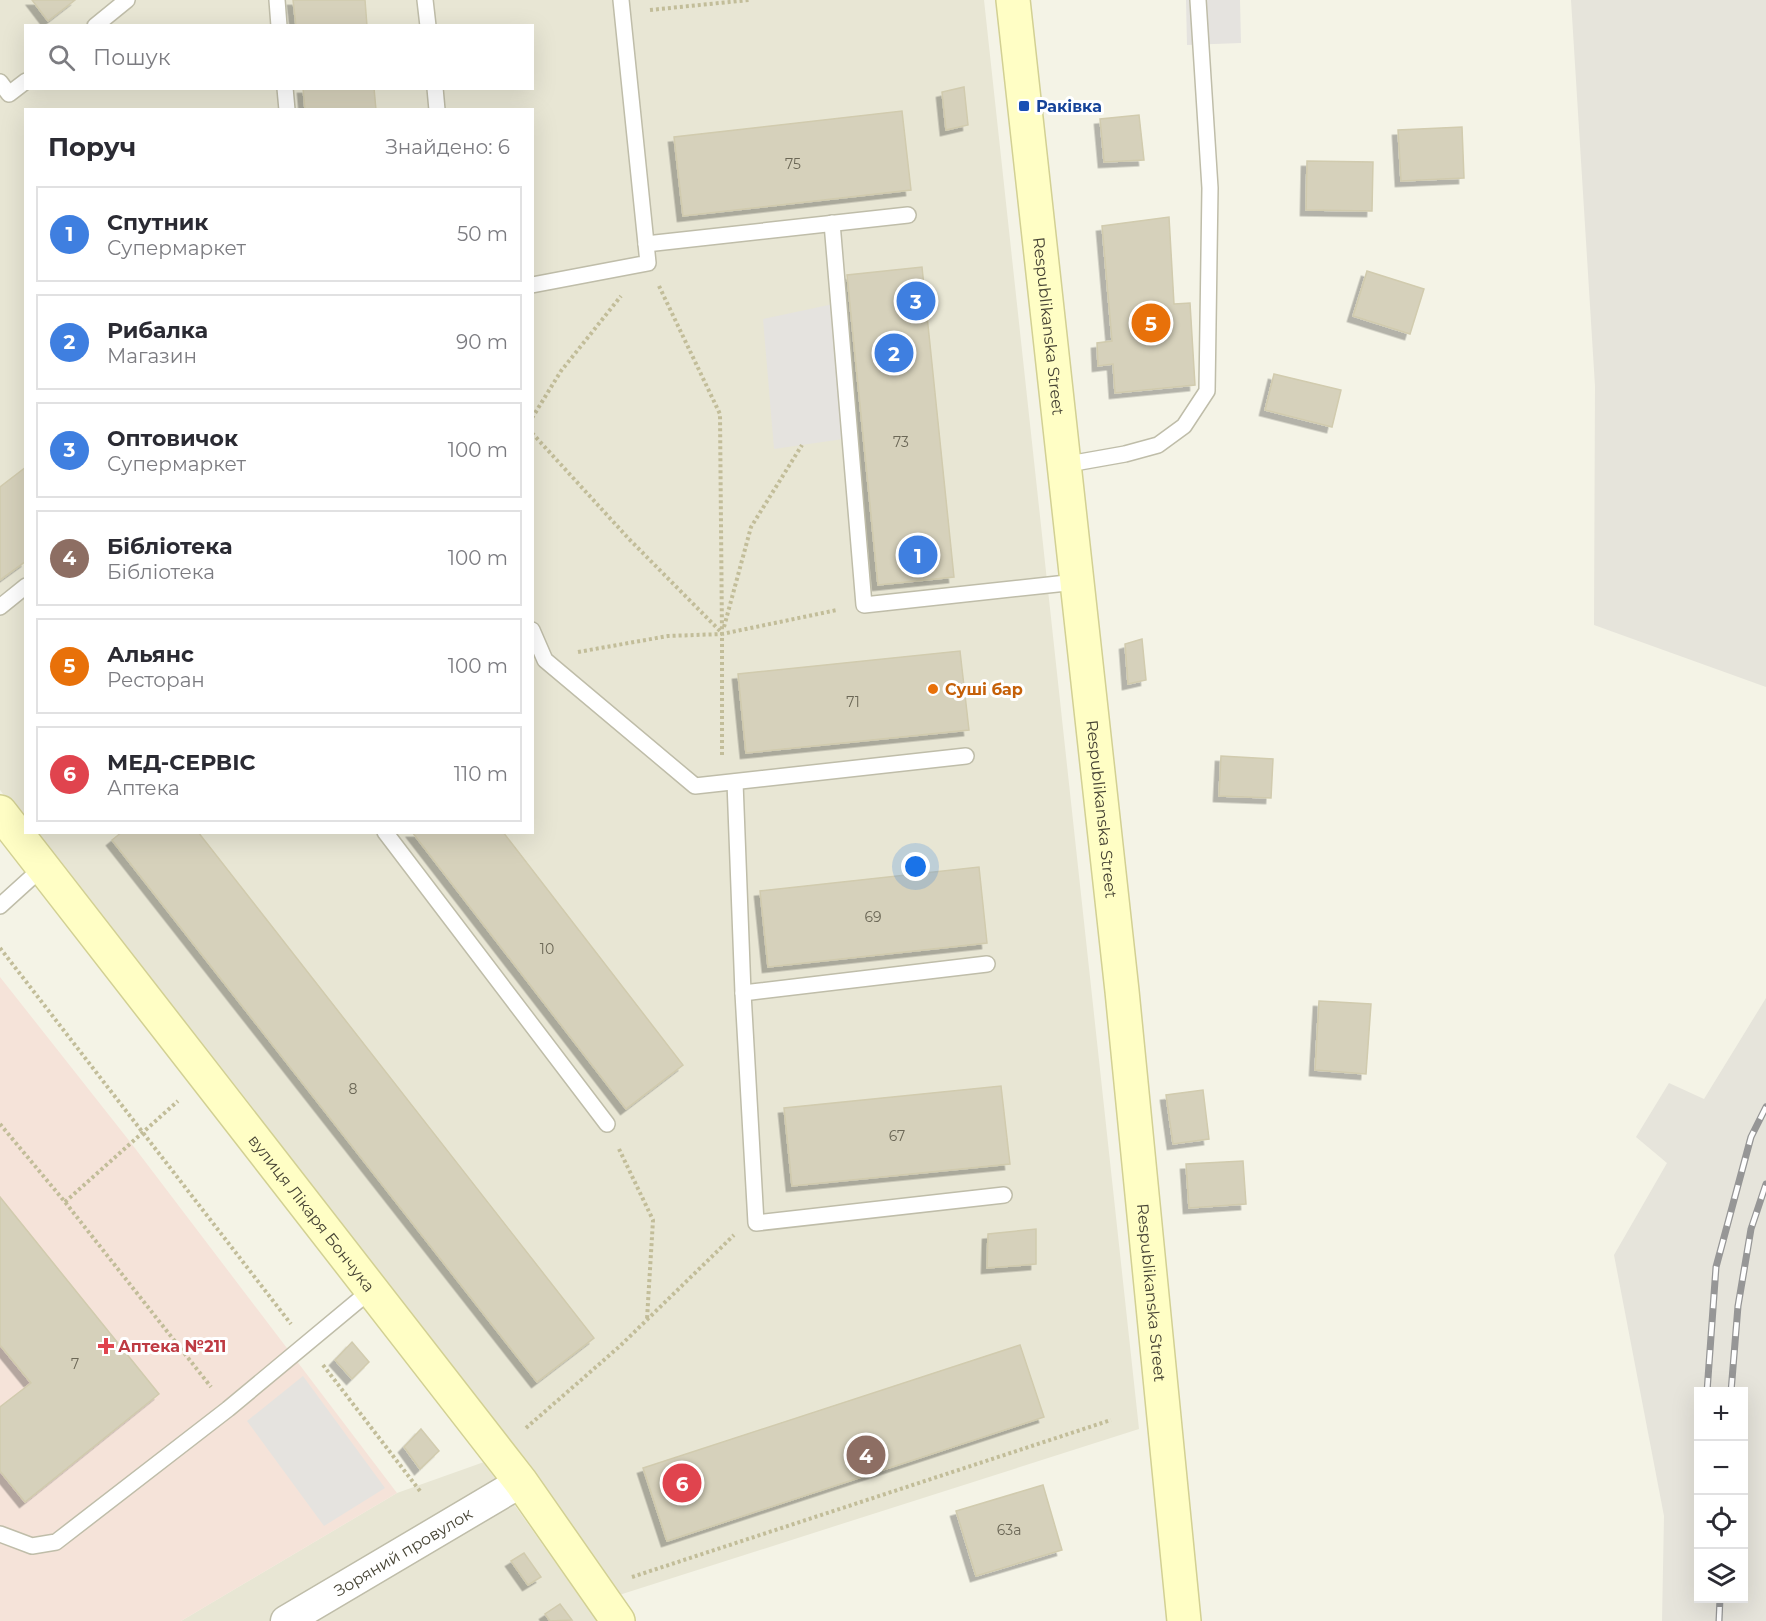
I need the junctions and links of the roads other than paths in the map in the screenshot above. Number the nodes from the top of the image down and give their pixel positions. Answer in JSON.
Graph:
{"nodes":[{"id":1,"x":127,"y":0,"type":"edge"},
{"id":2,"x":277,"y":0,"type":"edge"},
{"id":3,"x":425,"y":0,"type":"edge"},
{"id":4,"x":1013,"y":0,"type":"edge"},
{"id":5,"x":1198,"y":0,"type":"edge"},
{"id":6,"x":622,"y":6,"type":"edge"},
{"id":7,"x":97,"y":24,"type":"edge"},
{"id":8,"x":279,"y":24,"type":"edge"},
{"id":9,"x":428,"y":24,"type":"edge"},
{"id":10,"x":24,"y":82,"type":"edge"},
{"id":11,"x":285,"y":90,"type":"edge"},
{"id":12,"x":435,"y":90,"type":"edge"},
{"id":13,"x":3,"y":93,"type":"edge"},
{"id":14,"x":287,"y":108,"type":"edge"},
{"id":15,"x":437,"y":108,"type":"edge"},
{"id":16,"x":908,"y":215,"type":"dead end"},
{"id":17,"x":832,"y":224,"type":"junction"},
{"id":18,"x":646,"y":244,"type":"junction"},
{"id":19,"x":534,"y":285,"type":"edge"},
{"id":20,"x":1063,"y":465,"type":"junction"},
{"id":21,"x":1076,"y":582,"type":"junction"},
{"id":22,"x":24,"y":588,"type":"edge"},
{"id":23,"x":0,"y":607,"type":"edge"},
{"id":24,"x":534,"y":634,"type":"edge"},
{"id":25,"x":966,"y":756,"type":"dead end"},
{"id":26,"x":728,"y":783,"type":"junction"},
{"id":27,"x":0,"y":812,"type":"edge"},
{"id":28,"x":387,"y":834,"type":"edge"},
{"id":29,"x":23,"y":835,"type":"edge"},
{"id":30,"x":43,"y":867,"type":"junction"},
{"id":31,"x":0,"y":906,"type":"edge"},
{"id":32,"x":987,"y":964,"type":"dead end"},
{"id":33,"x":743,"y":993,"type":"junction"},
{"id":34,"x":607,"y":1124,"type":"road end"},
{"id":35,"x":1004,"y":1195,"type":"dead end"},
{"id":36,"x":371,"y":1290,"type":"junction"},
{"id":37,"x":520,"y":1482,"type":"junction"},
{"id":38,"x":0,"y":1534,"type":"edge"},
{"id":39,"x":286,"y":1621,"type":"edge"},
{"id":40,"x":618,"y":1621,"type":"edge"},
{"id":41,"x":1184,"y":1621,"type":"edge"}],
"edges":[{"from":1,"to":7,"type":"lane"},
{"from":2,"to":8,"type":"lane"},
{"from":3,"to":9,"type":"lane"},
{"from":4,"to":20,"type":"main road","name":"Respublikanska Street"},
{"from":5,"to":20,"type":"lane"},
{"from":6,"to":18,"type":"lane"},
{"from":10,"to":13,"type":"lane"},
{"from":11,"to":14,"type":"lane"},
{"from":12,"to":15,"type":"lane"},
{"from":16,"to":17,"type":"lane"},
{"from":17,"to":18,"type":"lane"},
{"from":17,"to":21,"type":"lane"},
{"from":18,"to":19,"type":"lane"},
{"from":20,"to":21,"type":"main road","name":"Respublikanska Street"},
{"from":21,"to":41,"type":"main road","name":"Respublikanska Street"},
{"from":22,"to":23,"type":"lane"},
{"from":24,"to":26,"type":"lane"},
{"from":25,"to":26,"type":"lane"},
{"from":26,"to":33,"type":"lane"},
{"from":27,"to":29,"type":"main road","name":"вулиця Лікаря Бончука"},
{"from":28,"to":34,"type":"lane"},
{"from":29,"to":30,"type":"main road","name":"вулиця Лікаря Бончука"},
{"from":30,"to":31,"type":"lane"},
{"from":30,"to":36,"type":"main road","name":"вулиця Лікаря Бончука"},
{"from":32,"to":33,"type":"lane"},
{"from":33,"to":35,"type":"lane"},
{"from":36,"to":37,"type":"main road","name":"вулиця Лікаря Бончука"},
{"from":36,"to":38,"type":"lane"},
{"from":37,"to":39,"type":"street","name":"Зоряний провулок"},
{"from":37,"to":40,"type":"main road","name":"вулиця Лікаря Бончука"}]}
